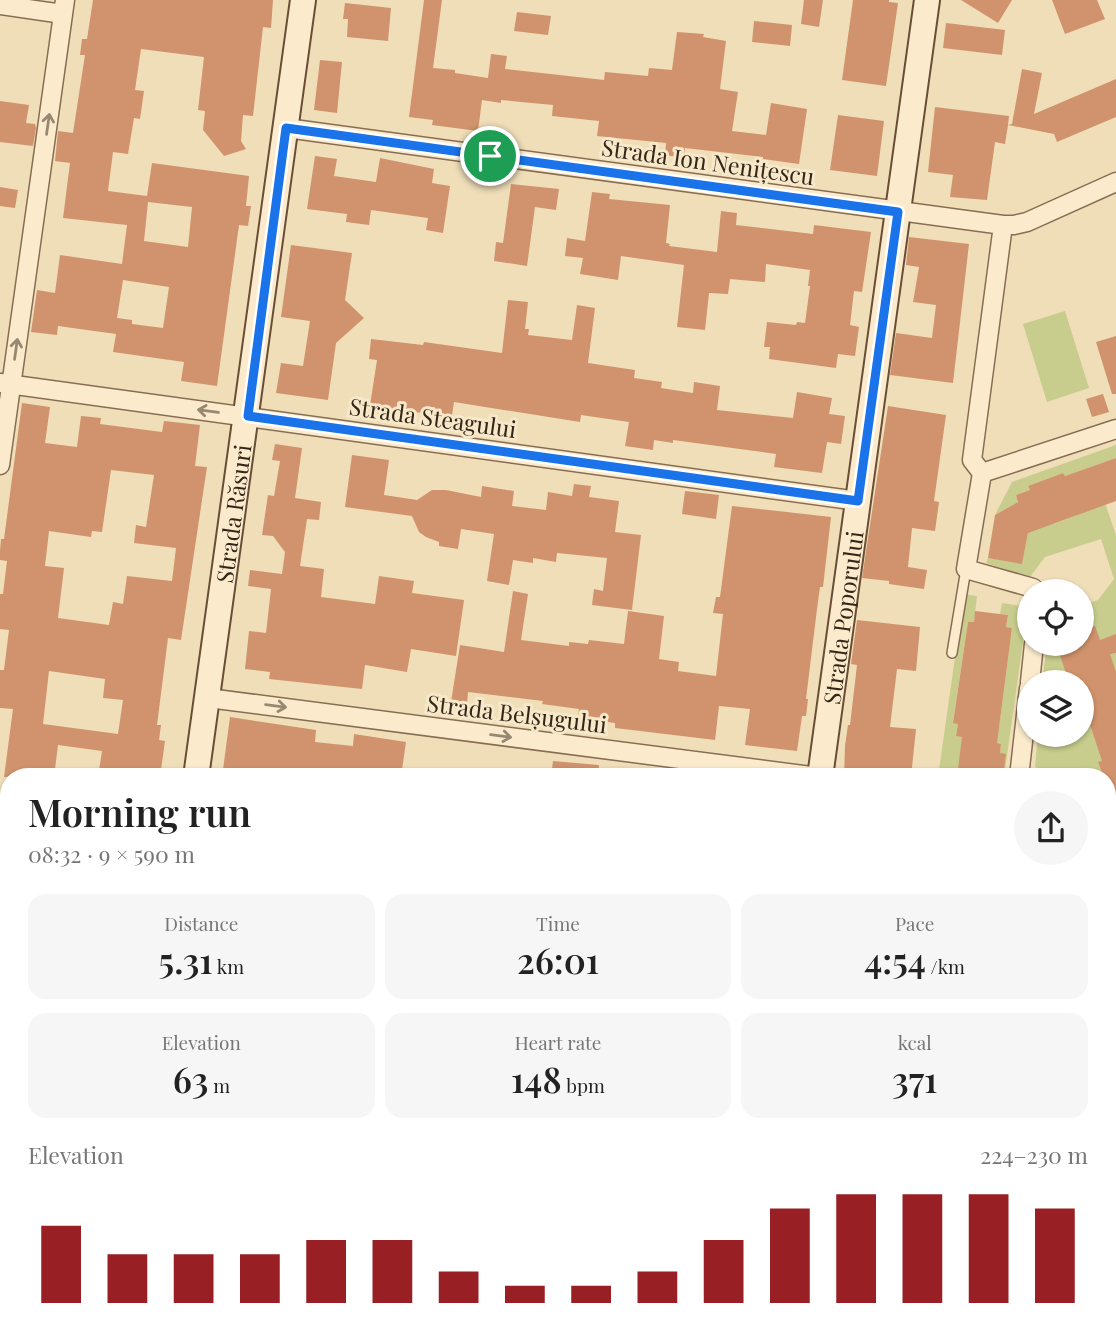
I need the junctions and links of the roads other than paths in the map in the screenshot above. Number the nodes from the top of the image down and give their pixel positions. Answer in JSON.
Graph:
{"nodes":[{"id":1,"x":303,"y":0,"type":"edge"},
{"id":2,"x":927,"y":0,"type":"edge"},
{"id":3,"x":0,"y":5,"type":"edge"},
{"id":4,"x":64,"y":7,"type":"edge"},
{"id":5,"x":286,"y":128,"type":"junction"},
{"id":6,"x":1116,"y":182,"type":"edge"},
{"id":7,"x":898,"y":212,"type":"junction"},
{"id":8,"x":1003,"y":225,"type":"junction"},
{"id":9,"x":6,"y":383,"type":"edge"},
{"id":10,"x":248,"y":416,"type":"junction"},
{"id":11,"x":1116,"y":429,"type":"edge"},
{"id":12,"x":0,"y":465,"type":"edge"},
{"id":13,"x":982,"y":473,"type":"junction"},
{"id":14,"x":858,"y":501,"type":"junction"},
{"id":15,"x":966,"y":569,"type":"junction"},
{"id":16,"x":1017,"y":584,"type":"edge"},
{"id":17,"x":952,"y":653,"type":"dead end"},
{"id":18,"x":208,"y":698,"type":"junction"},
{"id":19,"x":1022,"y":747,"type":"edge"},
{"id":20,"x":197,"y":768,"type":"edge"},
{"id":21,"x":750,"y":768,"type":"edge"},
{"id":22,"x":821,"y":768,"type":"edge"},
{"id":23,"x":1020,"y":768,"type":"edge"}],
"edges":[{"from":1,"to":5,"type":"street","name":"Strada Răsuri"},
{"from":2,"to":7,"type":"street","name":"Strada Poporului"},
{"from":3,"to":4,"type":"street"},
{"from":9,"to":4,"type":"street","one_way":true},
{"from":5,"to":7,"type":"street","name":"Strada Ion Nenițescu"},
{"from":5,"to":10,"type":"street","name":"Strada Răsuri"},
{"from":6,"to":8,"type":"street","name":"Strada Ion Nenițescu"},
{"from":7,"to":8,"type":"street","name":"Strada Ion Nenițescu"},
{"from":7,"to":14,"type":"street","name":"Strada Poporului"},
{"from":8,"to":13,"type":"street"},
{"from":10,"to":9,"type":"street","name":"Strada Steagului","one_way":true},
{"from":9,"to":12,"type":"street"},
{"from":10,"to":14,"type":"street","name":"Strada Steagului"},
{"from":10,"to":18,"type":"street","name":"Strada Răsuri"},
{"from":11,"to":13,"type":"street"},
{"from":13,"to":15,"type":"street"},
{"from":14,"to":22,"type":"street","name":"Strada Poporului"},
{"from":15,"to":16,"type":"street"},
{"from":15,"to":17,"type":"lane"},
{"from":18,"to":20,"type":"street","name":"Strada Răsuri"},
{"from":18,"to":21,"type":"street","name":"Strada Belșugului","one_way":true},
{"from":19,"to":23,"type":"street"}]}
